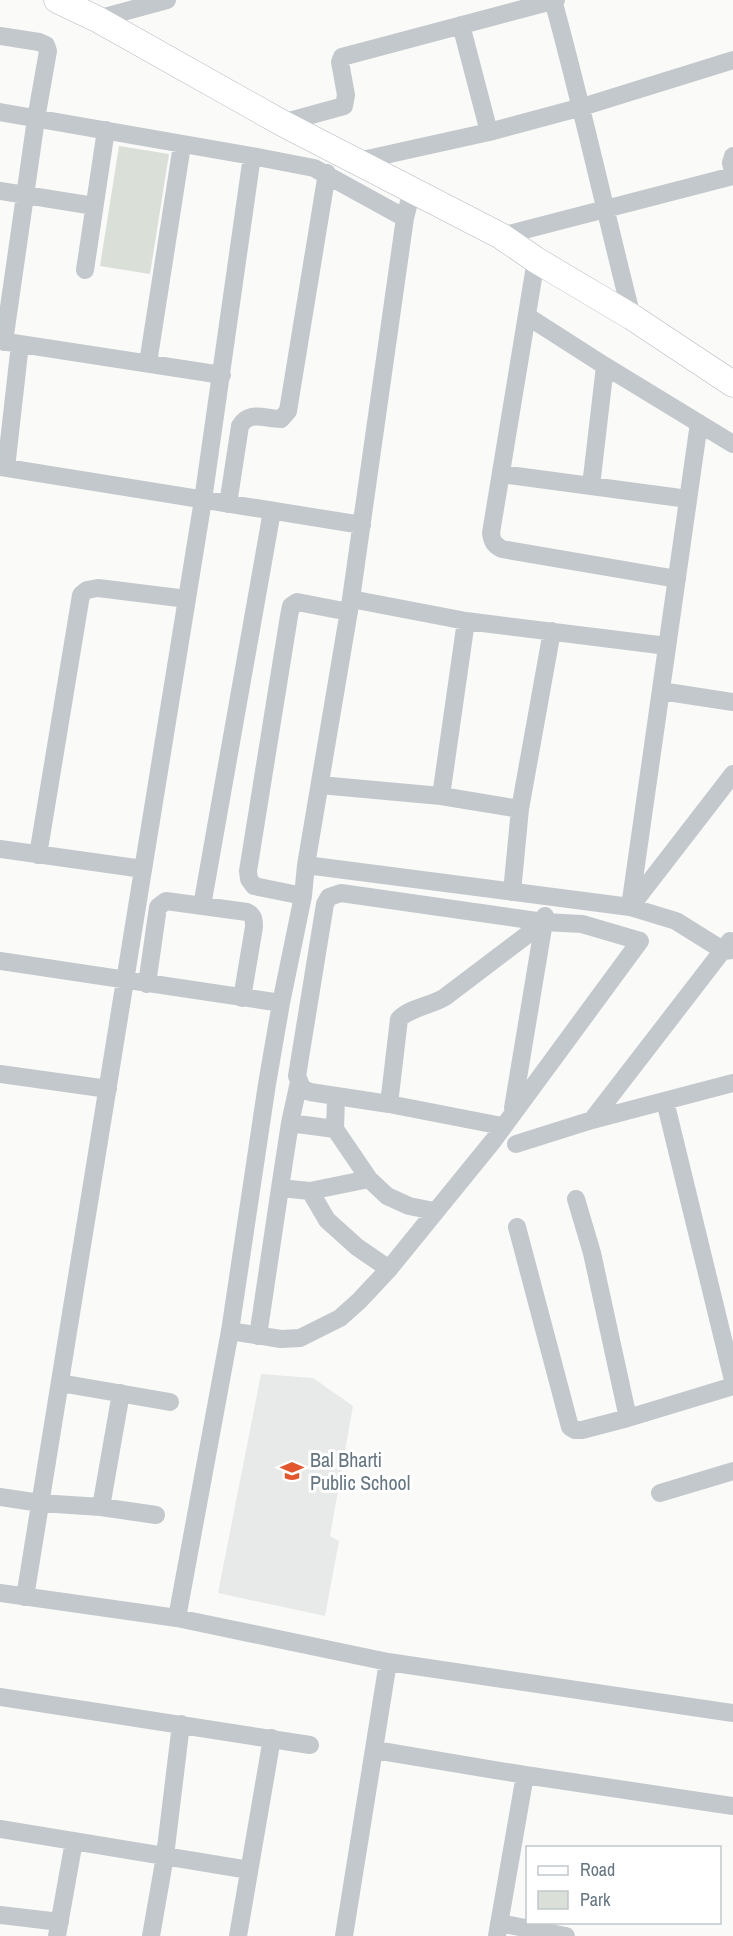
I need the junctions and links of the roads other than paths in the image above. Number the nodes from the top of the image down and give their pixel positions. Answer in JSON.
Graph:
{"nodes":[{"id":1,"x":57,"y":0,"type":"edge"},
{"id":2,"x":167,"y":0,"type":"edge"},
{"id":3,"x":554,"y":0,"type":"edge"},
{"id":4,"x":97,"y":19,"type":"junction"},
{"id":5,"x":461,"y":25,"type":"junction"},
{"id":6,"x":0,"y":36,"type":"edge"},
{"id":7,"x":733,"y":60,"type":"edge"},
{"id":8,"x":582,"y":107,"type":"junction"},
{"id":9,"x":0,"y":112,"type":"edge"},
{"id":10,"x":36,"y":119,"type":"junction"},
{"id":11,"x":282,"y":123,"type":"junction"},
{"id":12,"x":106,"y":130,"type":"junction"},
{"id":13,"x":489,"y":132,"type":"junction"},
{"id":14,"x":182,"y":145,"type":"junction"},
{"id":15,"x":252,"y":156,"type":"junction"},
{"id":16,"x":733,"y":156,"type":"edge"},
{"id":17,"x":358,"y":161,"type":"junction"},
{"id":18,"x":327,"y":173,"type":"junction"},
{"id":19,"x":733,"y":174,"type":"edge"},
{"id":20,"x":412,"y":190,"type":"junction"},
{"id":21,"x":0,"y":191,"type":"edge"},
{"id":22,"x":25,"y":194,"type":"junction"},
{"id":23,"x":94,"y":206,"type":"junction"},
{"id":24,"x":605,"y":210,"type":"junction"},
{"id":25,"x":405,"y":218,"type":"junction"},
{"id":26,"x":501,"y":236,"type":"junction"},
{"id":27,"x":536,"y":260,"type":"junction"},
{"id":28,"x":8,"y":264,"type":"edge"},
{"id":29,"x":85,"y":270,"type":"dead end"},
{"id":30,"x":527,"y":316,"type":"junction"},
{"id":31,"x":632,"y":317,"type":"junction"},
{"id":32,"x":8,"y":342,"type":"edge"},
{"id":33,"x":148,"y":363,"type":"junction"},
{"id":34,"x":605,"y":366,"type":"junction"},
{"id":35,"x":222,"y":375,"type":"junction"},
{"id":36,"x":733,"y":384,"type":"edge"},
{"id":37,"x":699,"y":423,"type":"junction"},
{"id":38,"x":733,"y":444,"type":"edge"},
{"id":39,"x":3,"y":468,"type":"edge"},
{"id":40,"x":502,"y":474,"type":"junction"},
{"id":41,"x":591,"y":486,"type":"junction"},
{"id":42,"x":688,"y":499,"type":"junction"},
{"id":43,"x":203,"y":500,"type":"junction"},
{"id":44,"x":228,"y":504,"type":"junction"},
{"id":45,"x":272,"y":511,"type":"junction"},
{"id":46,"x":362,"y":525,"type":"junction"},
{"id":47,"x":677,"y":579,"type":"junction"},
{"id":48,"x":187,"y":598,"type":"junction"},
{"id":49,"x":350,"y":606,"type":"junction"},
{"id":50,"x":466,"y":621,"type":"junction"},
{"id":51,"x":552,"y":631,"type":"junction"},
{"id":52,"x":667,"y":646,"type":"junction"},
{"id":53,"x":661,"y":691,"type":"junction"},
{"id":54,"x":733,"y":702,"type":"edge"},
{"id":55,"x":733,"y":774,"type":"edge"},
{"id":56,"x":320,"y":785,"type":"junction"},
{"id":57,"x":441,"y":796,"type":"junction"},
{"id":58,"x":520,"y":809,"type":"junction"},
{"id":59,"x":0,"y":849,"type":"edge"},
{"id":60,"x":38,"y":855,"type":"junction"},
{"id":61,"x":306,"y":865,"type":"junction"},
{"id":62,"x":143,"y":869,"type":"junction"},
{"id":63,"x":512,"y":892,"type":"junction"},
{"id":64,"x":303,"y":896,"type":"junction"},
{"id":65,"x":549,"y":897,"type":"junction"},
{"id":66,"x":202,"y":906,"type":"junction"},
{"id":67,"x":630,"y":907,"type":"junction"},
{"id":68,"x":544,"y":922,"type":"junction"},
{"id":69,"x":730,"y":946,"type":"edge"},
{"id":70,"x":0,"y":961,"type":"edge"},
{"id":71,"x":127,"y":981,"type":"junction"},
{"id":72,"x":147,"y":984,"type":"junction"},
{"id":73,"x":242,"y":998,"type":"junction"},
{"id":74,"x":281,"y":1003,"type":"junction"},
{"id":75,"x":0,"y":1076,"type":"edge"},
{"id":76,"x":299,"y":1083,"type":"junction"},
{"id":77,"x":733,"y":1083,"type":"edge"},
{"id":78,"x":108,"y":1089,"type":"junction"},
{"id":79,"x":336,"y":1097,"type":"junction"},
{"id":80,"x":664,"y":1101,"type":"junction"},
{"id":81,"x":389,"y":1104,"type":"junction"},
{"id":82,"x":507,"y":1120,"type":"junction"},
{"id":83,"x":592,"y":1120,"type":"junction"},
{"id":84,"x":290,"y":1123,"type":"junction"},
{"id":85,"x":335,"y":1129,"type":"junction"},
{"id":86,"x":516,"y":1144,"type":"dead end"},
{"id":87,"x":369,"y":1179,"type":"junction"},
{"id":88,"x":280,"y":1188,"type":"junction"},
{"id":89,"x":310,"y":1191,"type":"junction"},
{"id":90,"x":576,"y":1199,"type":"dead end"},
{"id":91,"x":434,"y":1212,"type":"junction"},
{"id":92,"x":517,"y":1227,"type":"dead end"},
{"id":93,"x":389,"y":1269,"type":"junction"},
{"id":94,"x":230,"y":1331,"type":"junction"},
{"id":95,"x":258,"y":1336,"type":"junction"},
{"id":96,"x":733,"y":1380,"type":"edge"},
{"id":97,"x":60,"y":1383,"type":"junction"},
{"id":98,"x":733,"y":1386,"type":"edge"},
{"id":99,"x":121,"y":1393,"type":"junction"},
{"id":100,"x":170,"y":1402,"type":"dead end"},
{"id":101,"x":628,"y":1418,"type":"junction"},
{"id":102,"x":733,"y":1471,"type":"edge"},
{"id":103,"x":660,"y":1493,"type":"dead end"},
{"id":104,"x":0,"y":1497,"type":"edge"},
{"id":105,"x":40,"y":1503,"type":"junction"},
{"id":106,"x":101,"y":1507,"type":"junction"},
{"id":107,"x":156,"y":1515,"type":"dead end"},
{"id":108,"x":0,"y":1593,"type":"edge"},
{"id":109,"x":25,"y":1597,"type":"junction"},
{"id":110,"x":177,"y":1618,"type":"junction"},
{"id":111,"x":388,"y":1662,"type":"junction"},
{"id":112,"x":0,"y":1696,"type":"edge"},
{"id":113,"x":733,"y":1713,"type":"edge"},
{"id":114,"x":181,"y":1724,"type":"junction"},
{"id":115,"x":272,"y":1738,"type":"junction"},
{"id":116,"x":310,"y":1744,"type":"dead end"},
{"id":117,"x":375,"y":1750,"type":"junction"},
{"id":118,"x":525,"y":1775,"type":"junction"},
{"id":119,"x":733,"y":1806,"type":"edge"},
{"id":120,"x":0,"y":1829,"type":"edge"},
{"id":121,"x":74,"y":1841,"type":"junction"},
{"id":122,"x":165,"y":1856,"type":"junction"},
{"id":123,"x":249,"y":1870,"type":"junction"},
{"id":124,"x":0,"y":1915,"type":"edge"},
{"id":125,"x":58,"y":1929,"type":"edge"},
{"id":126,"x":498,"y":1930,"type":"edge"},
{"id":127,"x":151,"y":1936,"type":"edge"},
{"id":128,"x":238,"y":1936,"type":"edge"},
{"id":129,"x":344,"y":1936,"type":"edge"},
{"id":130,"x":566,"y":1936,"type":"edge"}],
"edges":[{"from":1,"to":4,"type":"street"},
{"from":2,"to":4,"type":"street"},
{"from":3,"to":5,"type":"street"},
{"from":3,"to":8,"type":"street"},
{"from":4,"to":11,"type":"street"},
{"from":5,"to":11,"type":"street"},
{"from":5,"to":13,"type":"street"},
{"from":6,"to":10,"type":"street"},
{"from":7,"to":8,"type":"street"},
{"from":8,"to":13,"type":"street"},
{"from":8,"to":24,"type":"street"},
{"from":9,"to":10,"type":"street"},
{"from":10,"to":12,"type":"street"},
{"from":10,"to":22,"type":"street"},
{"from":11,"to":17,"type":"street"},
{"from":12,"to":14,"type":"street"},
{"from":12,"to":23,"type":"street"},
{"from":13,"to":17,"type":"street"},
{"from":14,"to":15,"type":"street"},
{"from":14,"to":33,"type":"street"},
{"from":15,"to":18,"type":"street"},
{"from":15,"to":35,"type":"street"},
{"from":16,"to":19,"type":"street"},
{"from":17,"to":20,"type":"street"},
{"from":18,"to":25,"type":"street"},
{"from":18,"to":44,"type":"street"},
{"from":19,"to":24,"type":"street"},
{"from":20,"to":25,"type":"street"},
{"from":20,"to":26,"type":"street"},
{"from":21,"to":22,"type":"street"},
{"from":22,"to":23,"type":"street"},
{"from":22,"to":28,"type":"street"},
{"from":23,"to":29,"type":"street"},
{"from":24,"to":26,"type":"street"},
{"from":24,"to":31,"type":"street"},
{"from":25,"to":46,"type":"street"},
{"from":26,"to":27,"type":"street"},
{"from":27,"to":30,"type":"street"},
{"from":27,"to":31,"type":"street"},
{"from":28,"to":32,"type":"street"},
{"from":30,"to":34,"type":"street"},
{"from":30,"to":40,"type":"street"},
{"from":31,"to":36,"type":"street"},
{"from":32,"to":33,"type":"street"},
{"from":32,"to":39,"type":"street"},
{"from":33,"to":35,"type":"street"},
{"from":34,"to":37,"type":"street"},
{"from":34,"to":41,"type":"street"},
{"from":35,"to":43,"type":"street"},
{"from":37,"to":38,"type":"street"},
{"from":37,"to":42,"type":"street"},
{"from":39,"to":43,"type":"street"},
{"from":40,"to":41,"type":"street"},
{"from":40,"to":47,"type":"street"},
{"from":41,"to":42,"type":"street"},
{"from":42,"to":47,"type":"street"},
{"from":43,"to":44,"type":"street"},
{"from":43,"to":48,"type":"street"},
{"from":44,"to":45,"type":"street"},
{"from":45,"to":46,"type":"street"},
{"from":45,"to":66,"type":"street"},
{"from":46,"to":49,"type":"street"},
{"from":47,"to":52,"type":"street"},
{"from":48,"to":60,"type":"street"},
{"from":48,"to":62,"type":"street"},
{"from":49,"to":50,"type":"street"},
{"from":49,"to":56,"type":"street"},
{"from":49,"to":64,"type":"street"},
{"from":50,"to":51,"type":"street"},
{"from":50,"to":57,"type":"street"},
{"from":51,"to":52,"type":"street"},
{"from":51,"to":58,"type":"street"},
{"from":52,"to":53,"type":"street"},
{"from":53,"to":54,"type":"street"},
{"from":53,"to":67,"type":"street"},
{"from":55,"to":67,"type":"street"},
{"from":56,"to":57,"type":"street"},
{"from":56,"to":61,"type":"street"},
{"from":57,"to":58,"type":"street"},
{"from":58,"to":63,"type":"street"},
{"from":59,"to":60,"type":"street"},
{"from":60,"to":62,"type":"street"},
{"from":61,"to":63,"type":"street"},
{"from":61,"to":64,"type":"street"},
{"from":62,"to":71,"type":"street"},
{"from":63,"to":65,"type":"street"},
{"from":64,"to":74,"type":"street"},
{"from":65,"to":67,"type":"street"},
{"from":65,"to":68,"type":"street"},
{"from":66,"to":72,"type":"street"},
{"from":66,"to":73,"type":"street"},
{"from":67,"to":69,"type":"street"},
{"from":68,"to":76,"type":"street"},
{"from":68,"to":81,"type":"street"},
{"from":68,"to":82,"type":"street"},
{"from":68,"to":82,"type":"street"},
{"from":69,"to":83,"type":"street"},
{"from":70,"to":71,"type":"street"},
{"from":71,"to":72,"type":"street"},
{"from":71,"to":78,"type":"street"},
{"from":72,"to":73,"type":"street"},
{"from":73,"to":74,"type":"street"},
{"from":74,"to":94,"type":"street"},
{"from":75,"to":78,"type":"street"},
{"from":76,"to":79,"type":"street"},
{"from":76,"to":84,"type":"street"},
{"from":77,"to":80,"type":"street"},
{"from":78,"to":97,"type":"street"},
{"from":79,"to":81,"type":"street"},
{"from":79,"to":85,"type":"street"},
{"from":80,"to":83,"type":"street"},
{"from":80,"to":96,"type":"street"},
{"from":81,"to":82,"type":"street"},
{"from":82,"to":91,"type":"street"},
{"from":83,"to":86,"type":"street"},
{"from":84,"to":85,"type":"street"},
{"from":84,"to":88,"type":"street"},
{"from":85,"to":87,"type":"street"},
{"from":87,"to":89,"type":"street"},
{"from":87,"to":91,"type":"street"},
{"from":88,"to":89,"type":"street"},
{"from":88,"to":95,"type":"street"},
{"from":89,"to":93,"type":"street"},
{"from":90,"to":101,"type":"street"},
{"from":91,"to":93,"type":"street"},
{"from":92,"to":101,"type":"street"},
{"from":93,"to":95,"type":"street"},
{"from":94,"to":95,"type":"street"},
{"from":94,"to":110,"type":"street"},
{"from":97,"to":99,"type":"street"},
{"from":97,"to":105,"type":"street"},
{"from":98,"to":101,"type":"street"},
{"from":99,"to":100,"type":"street"},
{"from":99,"to":106,"type":"street"},
{"from":102,"to":103,"type":"street"},
{"from":104,"to":105,"type":"street"},
{"from":105,"to":106,"type":"street"},
{"from":105,"to":109,"type":"street"},
{"from":106,"to":107,"type":"street"},
{"from":108,"to":109,"type":"street"},
{"from":109,"to":110,"type":"street"},
{"from":110,"to":111,"type":"street"},
{"from":111,"to":113,"type":"street"},
{"from":111,"to":117,"type":"street"},
{"from":112,"to":114,"type":"street"},
{"from":114,"to":115,"type":"street"},
{"from":114,"to":122,"type":"street"},
{"from":115,"to":116,"type":"street"},
{"from":115,"to":123,"type":"street"},
{"from":117,"to":118,"type":"street"},
{"from":117,"to":129,"type":"street"},
{"from":118,"to":119,"type":"street"},
{"from":118,"to":126,"type":"street"},
{"from":120,"to":121,"type":"street"},
{"from":121,"to":122,"type":"street"},
{"from":121,"to":125,"type":"street"},
{"from":122,"to":123,"type":"street"},
{"from":122,"to":127,"type":"street"},
{"from":123,"to":128,"type":"street"},
{"from":124,"to":125,"type":"street"},
{"from":126,"to":130,"type":"street"}]}
